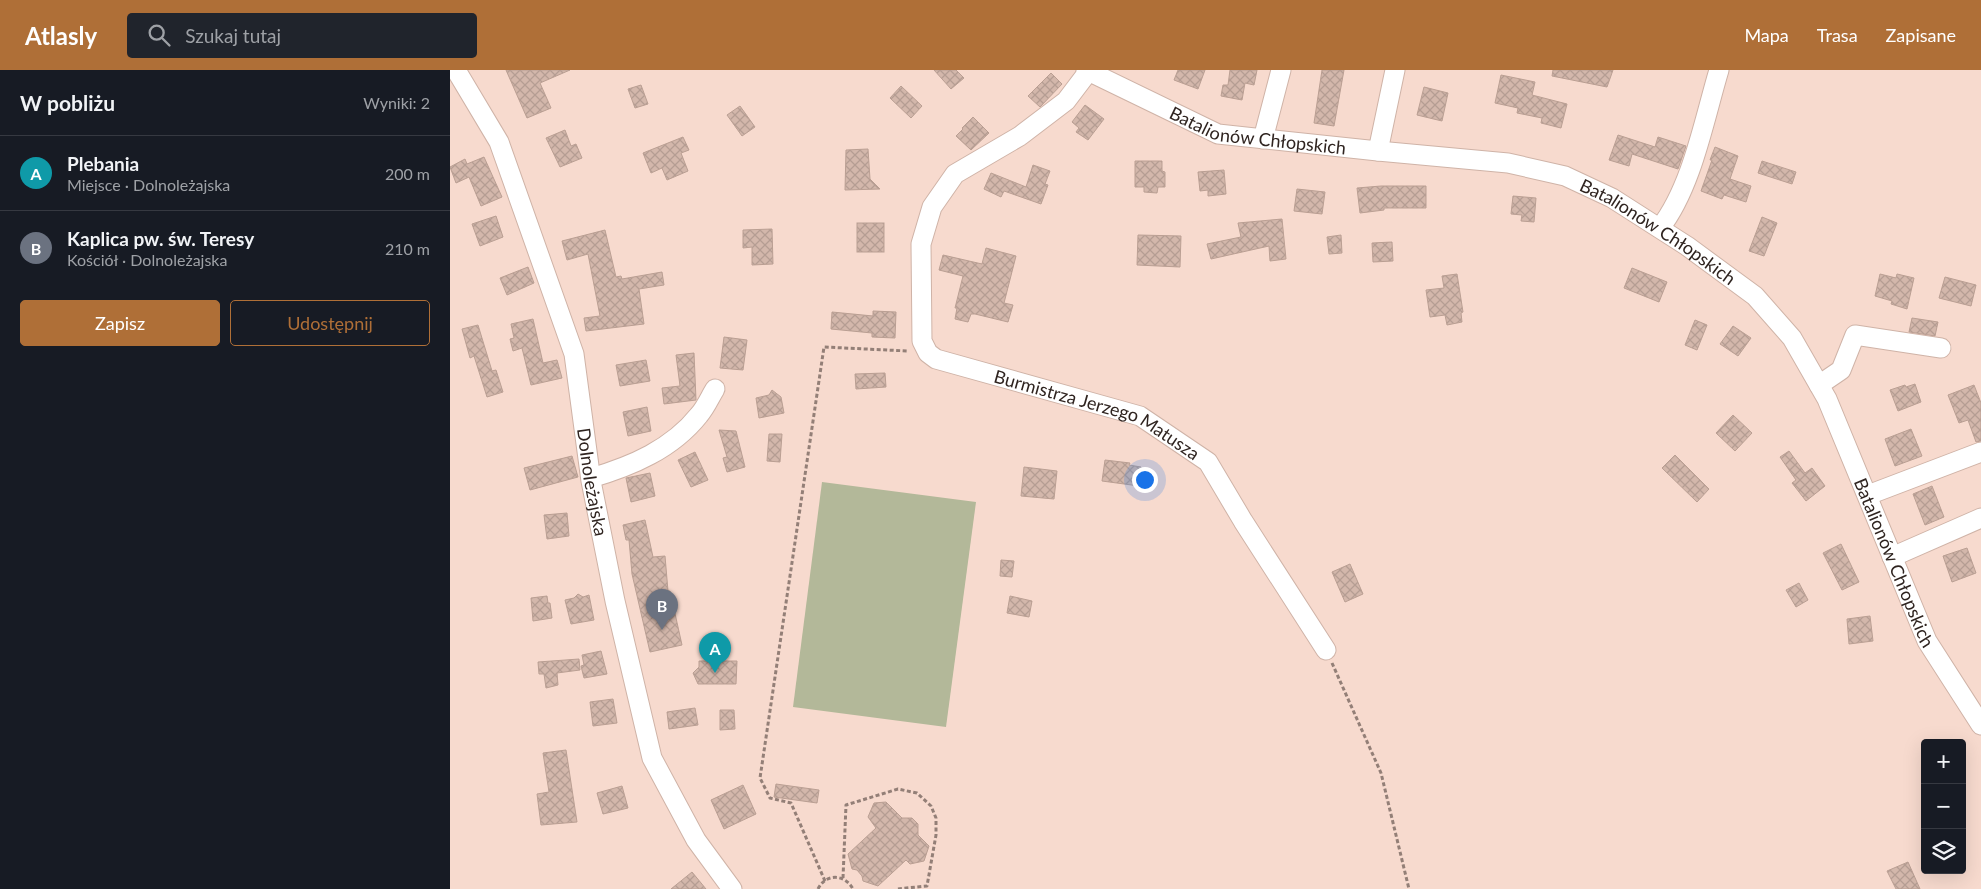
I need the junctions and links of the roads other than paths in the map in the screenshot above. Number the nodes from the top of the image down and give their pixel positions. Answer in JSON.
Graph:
{"nodes":[{"id":1,"x":456,"y":70,"type":"edge"},
{"id":2,"x":1281,"y":70,"type":"edge"},
{"id":3,"x":1395,"y":70,"type":"edge"},
{"id":4,"x":1719,"y":70,"type":"edge"},
{"id":5,"x":1087,"y":71,"type":"edge"},
{"id":6,"x":1264,"y":139,"type":"junction"},
{"id":7,"x":1378,"y":151,"type":"junction"},
{"id":8,"x":1660,"y":228,"type":"junction"},
{"id":9,"x":1941,"y":348,"type":"dead end"},
{"id":10,"x":1819,"y":385,"type":"junction"},
{"id":11,"x":715,"y":389,"type":"dead end"},
{"id":12,"x":1981,"y":452,"type":"edge"},
{"id":13,"x":591,"y":478,"type":"junction"},
{"id":14,"x":1868,"y":495,"type":"junction"},
{"id":15,"x":1981,"y":518,"type":"edge"},
{"id":16,"x":1892,"y":557,"type":"junction"},
{"id":17,"x":1326,"y":650,"type":"road end"},
{"id":18,"x":1981,"y":725,"type":"edge"},
{"id":19,"x":732,"y":889,"type":"edge"}],
"edges":[{"from":1,"to":13,"type":"street","name":"Dolnoleżajska"},
{"from":2,"to":6,"type":"street"},
{"from":3,"to":7,"type":"street"},
{"from":4,"to":8,"type":"street"},
{"from":5,"to":6,"type":"street","name":"Batalionów Chłopskich"},
{"from":5,"to":17,"type":"street","name":"Burmistrza Jerzego Matusza"},
{"from":6,"to":7,"type":"street","name":"Batalionów Chłopskich"},
{"from":7,"to":8,"type":"street","name":"Batalionów Chłopskich"},
{"from":8,"to":10,"type":"street","name":"Batalionów Chłopskich"},
{"from":9,"to":10,"type":"street"},
{"from":10,"to":14,"type":"street","name":"Batalionów Chłopskich"},
{"from":11,"to":13,"type":"street"},
{"from":12,"to":14,"type":"street"},
{"from":13,"to":19,"type":"street","name":"Dolnoleżajska"},
{"from":14,"to":16,"type":"street","name":"Batalionów Chłopskich"},
{"from":15,"to":16,"type":"street"},
{"from":16,"to":18,"type":"street","name":"Batalionów Chłopskich"}]}
